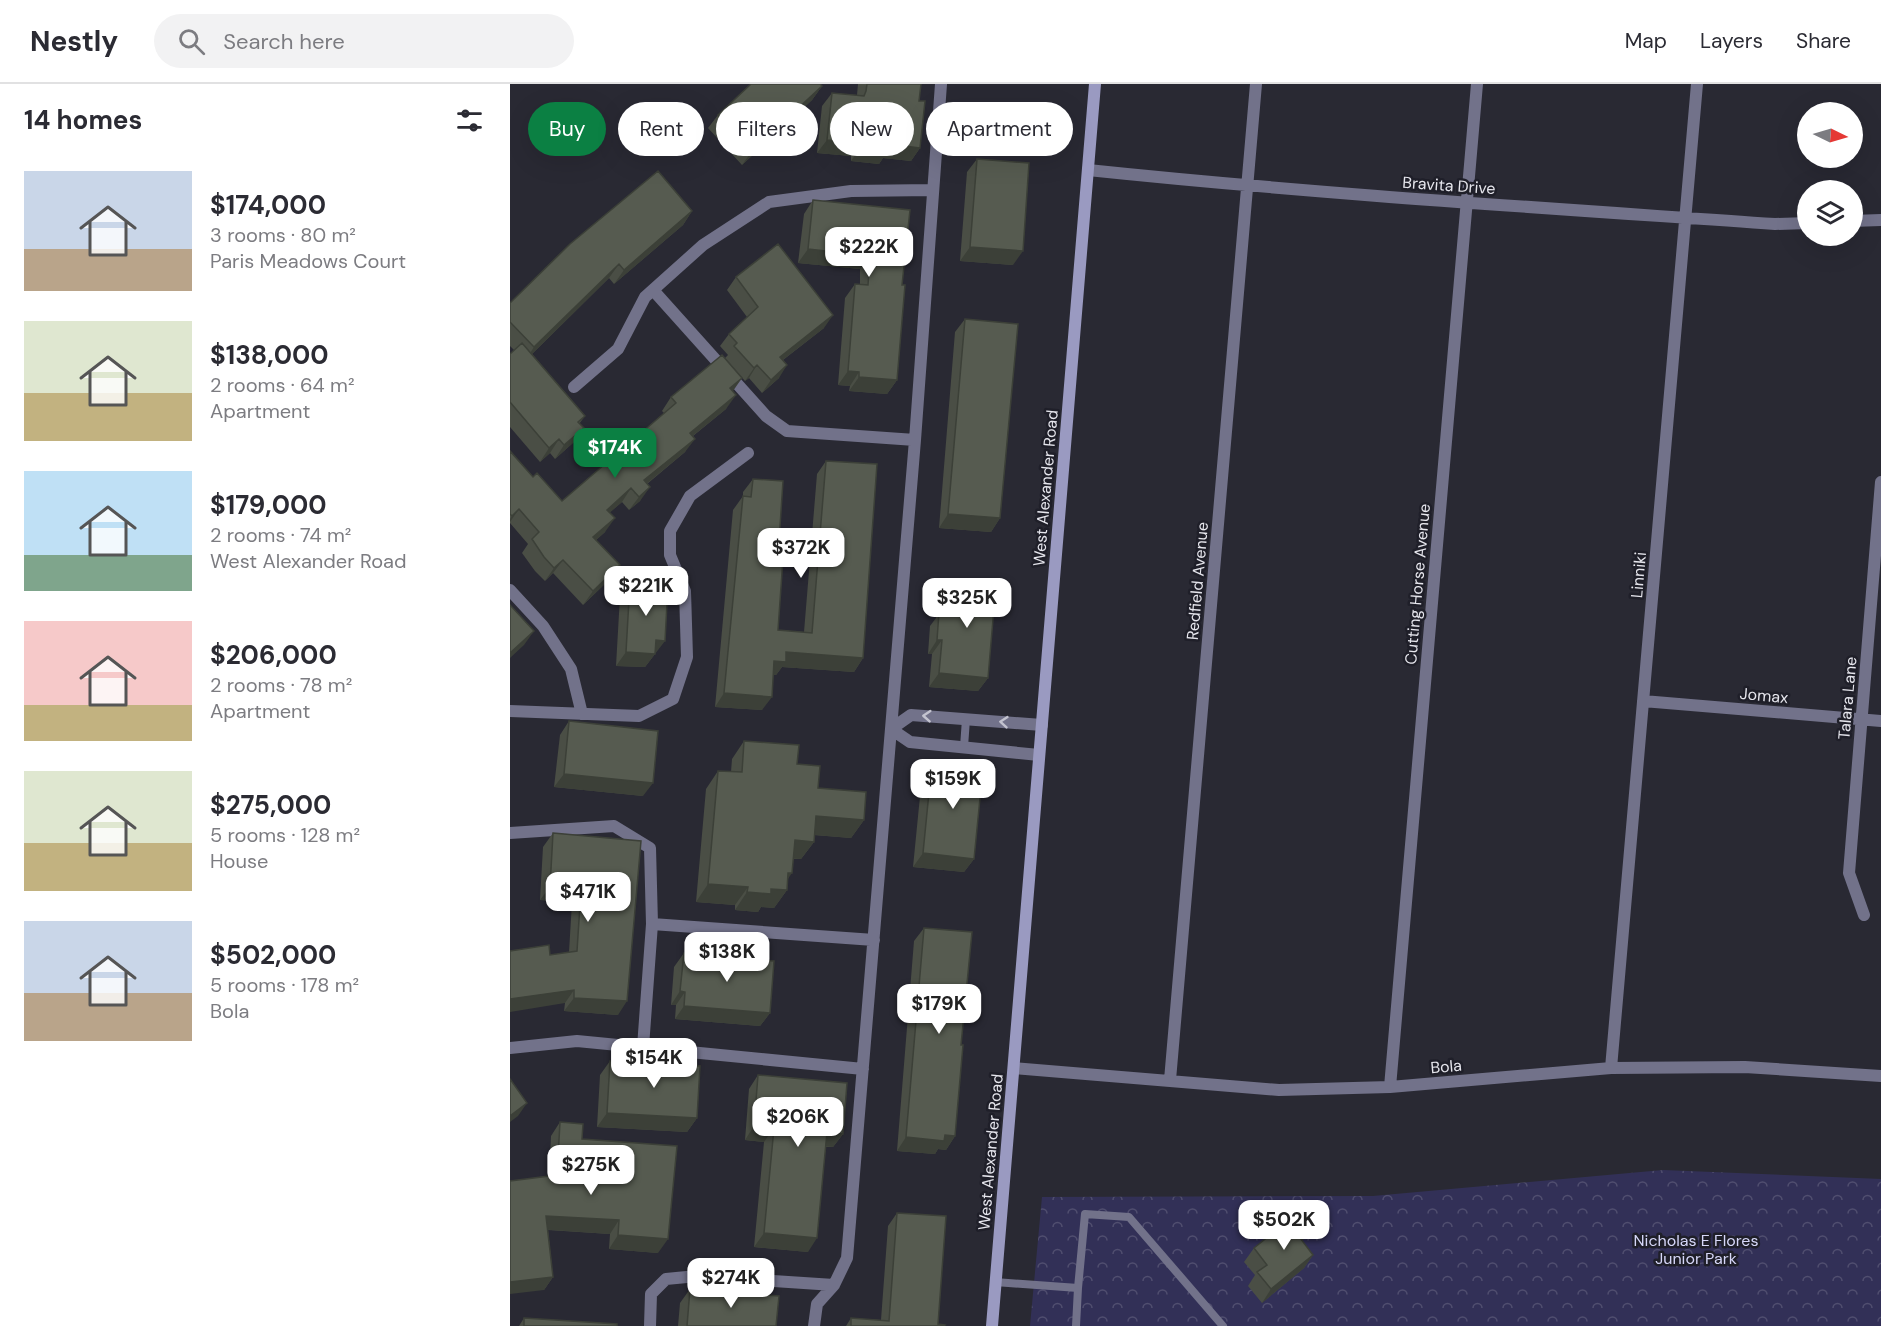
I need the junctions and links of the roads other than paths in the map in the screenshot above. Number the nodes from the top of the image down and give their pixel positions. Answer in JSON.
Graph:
{"nodes":[{"id":1,"x":941,"y":84,"type":"edge"},
{"id":2,"x":1095,"y":84,"type":"edge"},
{"id":3,"x":1256,"y":84,"type":"edge"},
{"id":4,"x":1477,"y":84,"type":"edge"},
{"id":5,"x":1697,"y":84,"type":"edge"},
{"id":6,"x":1089,"y":170,"type":"junction"},
{"id":7,"x":1247,"y":187,"type":"junction"},
{"id":8,"x":932,"y":190,"type":"junction"},
{"id":9,"x":1467,"y":203,"type":"junction"},
{"id":10,"x":1685,"y":218,"type":"junction"},
{"id":11,"x":1863,"y":220,"type":"edge"},
{"id":12,"x":1881,"y":220,"type":"edge"},
{"id":13,"x":1797,"y":223,"type":"edge"},
{"id":14,"x":653,"y":290,"type":"junction"},
{"id":15,"x":574,"y":387,"type":"dead end"},
{"id":16,"x":915,"y":440,"type":"junction"},
{"id":17,"x":748,"y":453,"type":"dead end"},
{"id":18,"x":1881,"y":482,"type":"edge"},
{"id":19,"x":510,"y":590,"type":"edge"},
{"id":20,"x":1643,"y":701,"type":"junction"},
{"id":21,"x":510,"y":711,"type":"edge"},
{"id":22,"x":582,"y":714,"type":"junction"},
{"id":23,"x":966,"y":719,"type":"junction"},
{"id":24,"x":1862,"y":720,"type":"junction"},
{"id":25,"x":1881,"y":721,"type":"edge"},
{"id":26,"x":1042,"y":725,"type":"junction"},
{"id":27,"x":891,"y":729,"type":"junction"},
{"id":28,"x":964,"y":747,"type":"junction"},
{"id":29,"x":1039,"y":755,"type":"junction"},
{"id":30,"x":510,"y":833,"type":"edge"},
{"id":31,"x":1864,"y":915,"type":"dead end"},
{"id":32,"x":652,"y":924,"type":"junction"},
{"id":33,"x":874,"y":940,"type":"junction"},
{"id":34,"x":643,"y":1047,"type":"junction"},
{"id":35,"x":510,"y":1048,"type":"edge"},
{"id":36,"x":1014,"y":1068,"type":"junction"},
{"id":37,"x":1611,"y":1068,"type":"junction"},
{"id":38,"x":863,"y":1069,"type":"junction"},
{"id":39,"x":1881,"y":1076,"type":"edge"},
{"id":40,"x":1170,"y":1080,"type":"junction"},
{"id":41,"x":1390,"y":1087,"type":"junction"},
{"id":42,"x":995,"y":1282,"type":"junction"},
{"id":43,"x":834,"y":1285,"type":"junction"},
{"id":44,"x":1078,"y":1288,"type":"junction"},
{"id":45,"x":650,"y":1326,"type":"edge"},
{"id":46,"x":814,"y":1326,"type":"edge"},
{"id":47,"x":992,"y":1326,"type":"edge"},
{"id":48,"x":1076,"y":1326,"type":"edge"},
{"id":49,"x":1223,"y":1326,"type":"edge"}],
"edges":[{"from":1,"to":8,"type":"street"},
{"from":2,"to":6,"type":"main road","name":"West Alexander Road"},
{"from":3,"to":7,"type":"street","name":"Redfield Avenue"},
{"from":4,"to":9,"type":"street","name":"Cutting Horse Avenue"},
{"from":5,"to":10,"type":"street","name":"Linniki"},
{"from":6,"to":7,"type":"street","name":"Bravita Drive"},
{"from":6,"to":26,"type":"main road","name":"West Alexander Road"},
{"from":7,"to":9,"type":"street","name":"Bravita Drive"},
{"from":7,"to":40,"type":"street","name":"Redfield Avenue"},
{"from":8,"to":14,"type":"street"},
{"from":8,"to":16,"type":"street"},
{"from":9,"to":10,"type":"street","name":"Bravita Drive"},
{"from":9,"to":41,"type":"street","name":"Cutting Horse Avenue"},
{"from":10,"to":13,"type":"street","name":"Bravita Drive"},
{"from":10,"to":20,"type":"street","name":"Linniki"},
{"from":11,"to":12,"type":"street"},
{"from":14,"to":15,"type":"street"},
{"from":14,"to":16,"type":"street"},
{"from":16,"to":27,"type":"street"},
{"from":17,"to":22,"type":"street"},
{"from":18,"to":24,"type":"street","name":"Talara Lane"},
{"from":19,"to":22,"type":"street"},
{"from":20,"to":24,"type":"street","name":"Jomax"},
{"from":20,"to":37,"type":"street","name":"Linniki"},
{"from":21,"to":22,"type":"street"},
{"from":26,"to":23,"type":"street","one_way":true},
{"from":23,"to":27,"type":"street","one_way":true},
{"from":23,"to":28,"type":"lane"},
{"from":24,"to":25,"type":"street","name":"Jomax"},
{"from":24,"to":31,"type":"street","name":"Talara Lane"},
{"from":26,"to":29,"type":"main road","name":"West Alexander Road"},
{"from":27,"to":28,"type":"street"},
{"from":27,"to":33,"type":"street"},
{"from":28,"to":29,"type":"street"},
{"from":29,"to":36,"type":"main road","name":"West Alexander Road"},
{"from":30,"to":32,"type":"street"},
{"from":32,"to":33,"type":"street"},
{"from":32,"to":34,"type":"street"},
{"from":33,"to":38,"type":"street"},
{"from":34,"to":35,"type":"street"},
{"from":34,"to":38,"type":"street"},
{"from":36,"to":40,"type":"street","name":"Bola"},
{"from":36,"to":42,"type":"main road","name":"West Alexander Road"},
{"from":37,"to":39,"type":"street","name":"Bola"},
{"from":37,"to":41,"type":"street","name":"Bola"},
{"from":38,"to":43,"type":"street"},
{"from":40,"to":41,"type":"street","name":"Bola"},
{"from":42,"to":44,"type":"lane"},
{"from":42,"to":47,"type":"main road","name":"West Alexander Road"},
{"from":43,"to":45,"type":"street"},
{"from":43,"to":46,"type":"street"},
{"from":44,"to":48,"type":"lane"},
{"from":44,"to":49,"type":"lane"}]}
